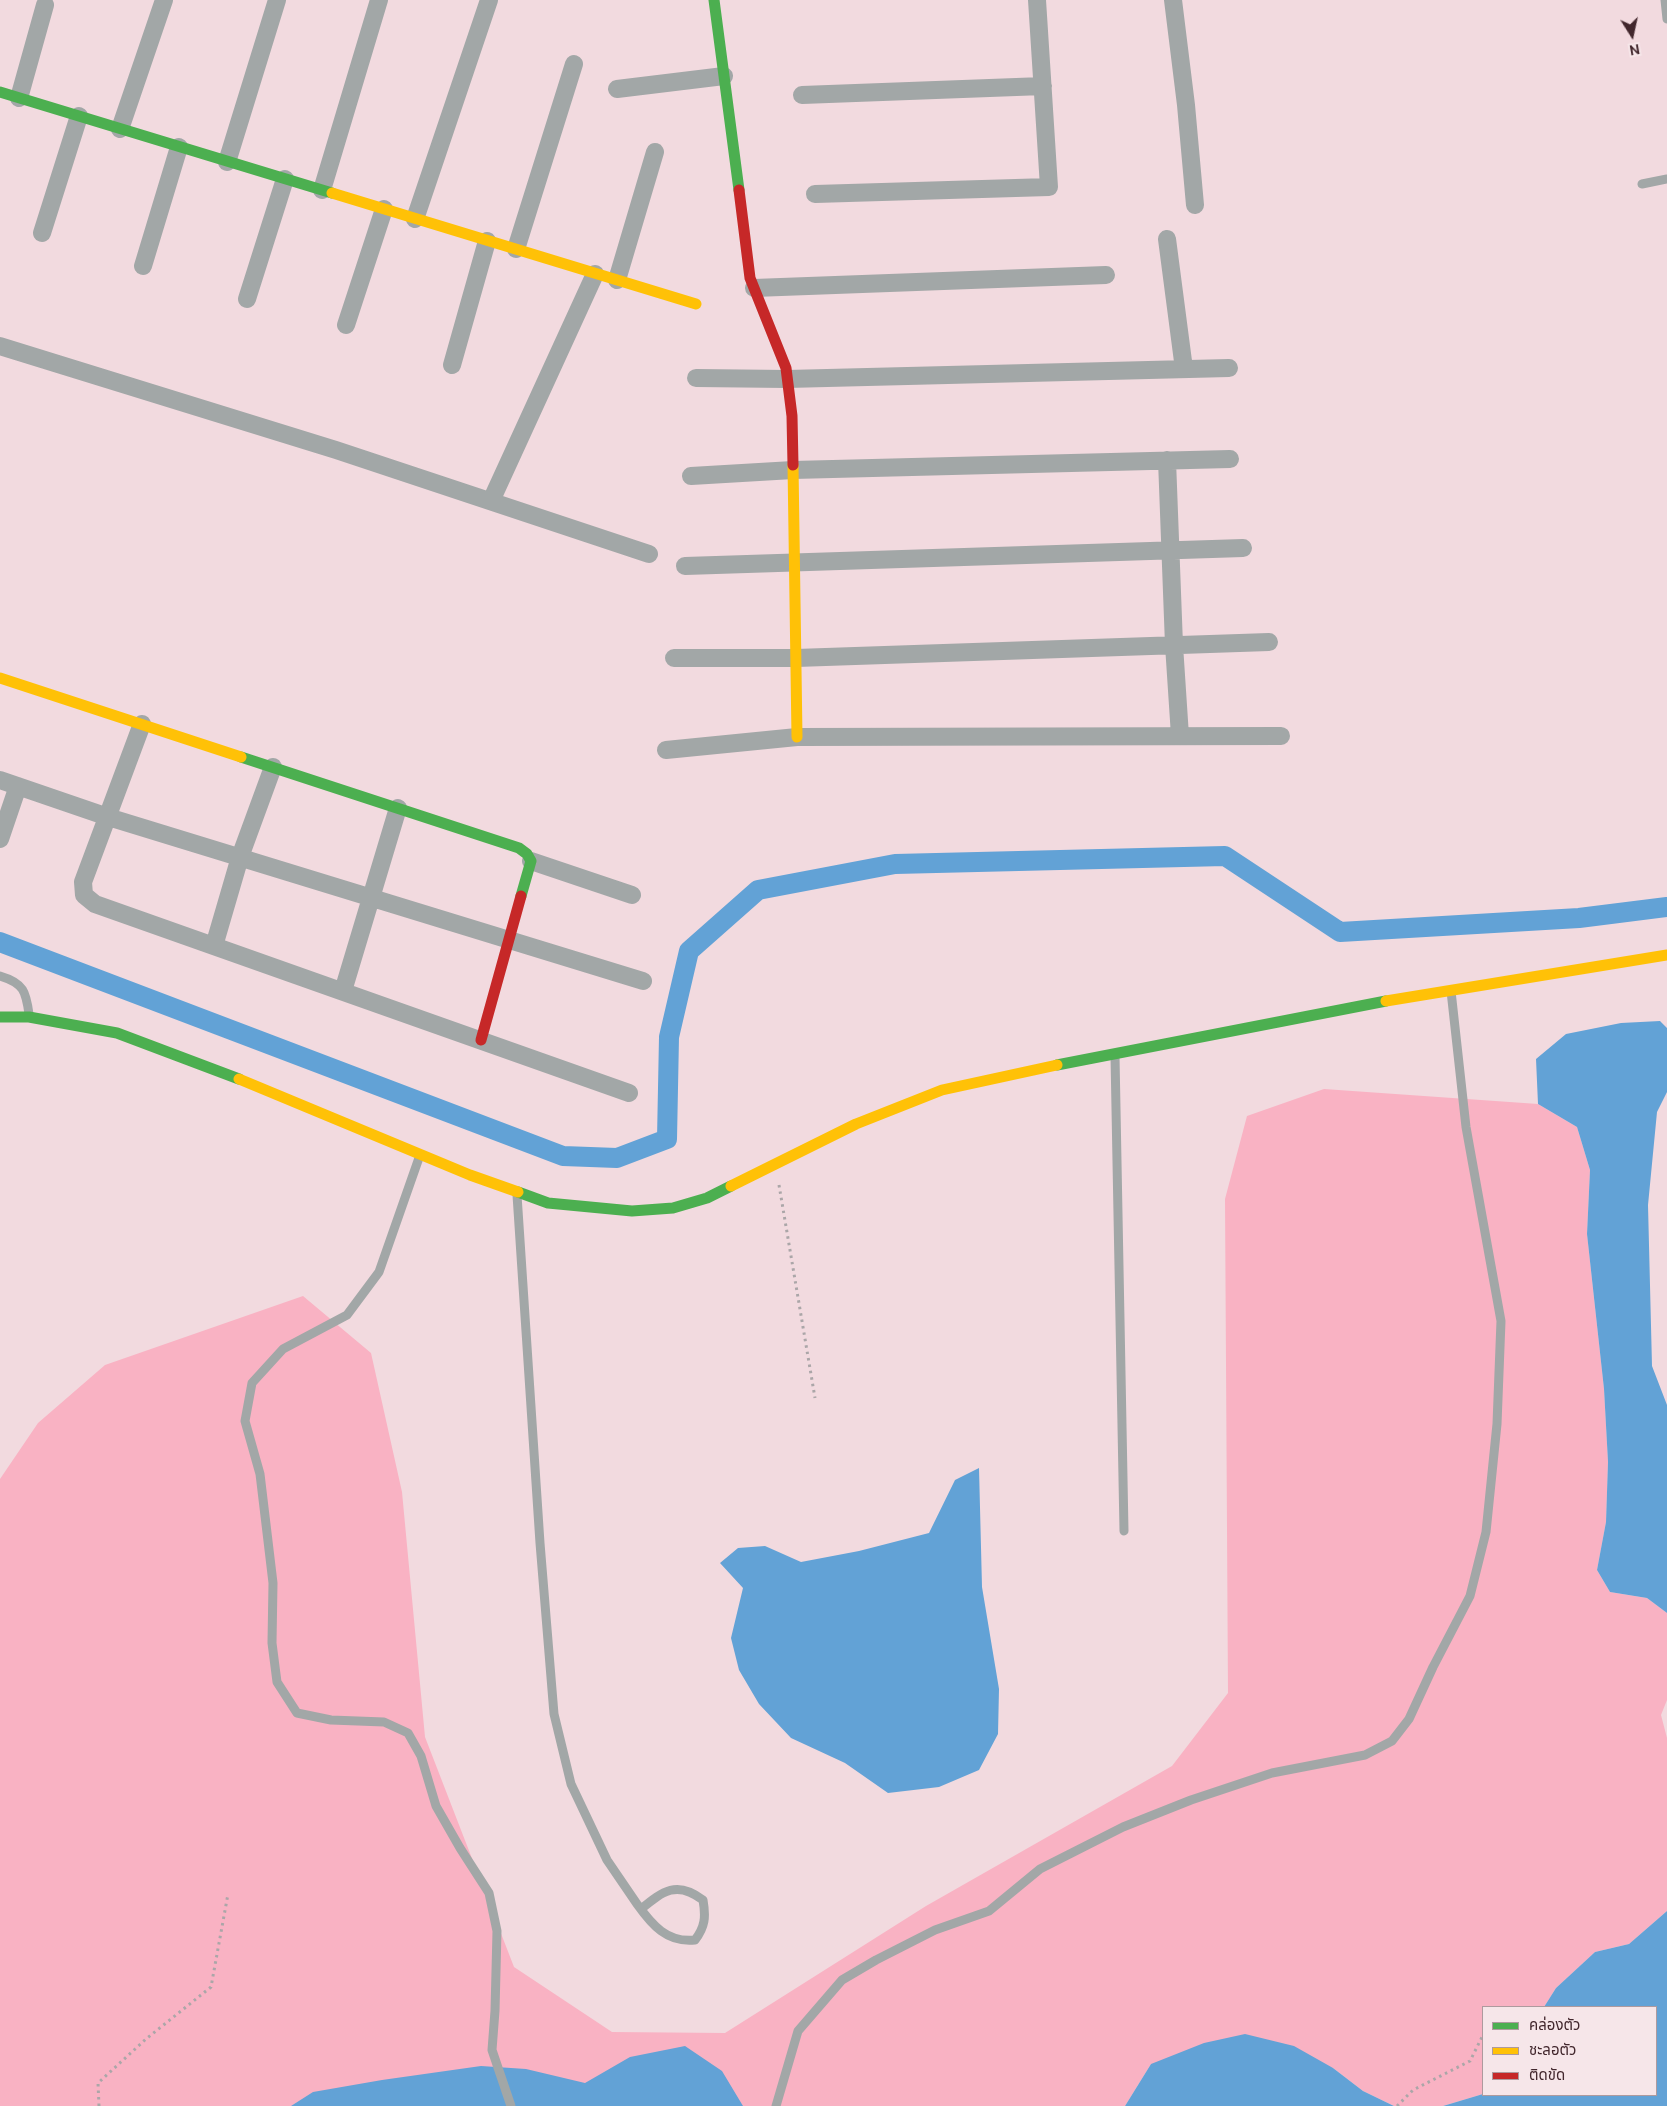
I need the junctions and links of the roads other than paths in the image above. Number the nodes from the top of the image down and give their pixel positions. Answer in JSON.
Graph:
{"nodes":[{"id":1,"x":164,"y":0,"type":"edge"},
{"id":2,"x":276,"y":0,"type":"edge"},
{"id":3,"x":380,"y":0,"type":"edge"},
{"id":4,"x":490,"y":0,"type":"edge"},
{"id":5,"x":714,"y":0,"type":"edge"},
{"id":6,"x":1037,"y":0,"type":"edge"},
{"id":7,"x":1173,"y":0,"type":"edge"},
{"id":8,"x":1665,"y":0,"type":"edge"},
{"id":9,"x":45,"y":5,"type":"dead end"},
{"id":10,"x":1667,"y":19,"type":"edge"},
{"id":11,"x":574,"y":64,"type":"dead end"},
{"id":12,"x":724,"y":76,"type":"junction"},
{"id":13,"x":1043,"y":86,"type":"junction"},
{"id":14,"x":617,"y":89,"type":"dead end"},
{"id":15,"x":0,"y":92,"type":"edge"},
{"id":16,"x":802,"y":95,"type":"dead end"},
{"id":17,"x":19,"y":98,"type":"junction"},
{"id":18,"x":79,"y":116,"type":"junction"},
{"id":19,"x":120,"y":129,"type":"junction"},
{"id":20,"x":179,"y":147,"type":"junction"},
{"id":21,"x":655,"y":152,"type":"dead end"},
{"id":22,"x":227,"y":162,"type":"junction"},
{"id":23,"x":285,"y":179,"type":"junction"},
{"id":24,"x":1667,"y":179,"type":"edge"},
{"id":25,"x":1642,"y":184,"type":"dead end"},
{"id":26,"x":322,"y":190,"type":"junction"},
{"id":27,"x":815,"y":194,"type":"dead end"},
{"id":28,"x":1194,"y":205,"type":"dead end"},
{"id":29,"x":384,"y":209,"type":"junction"},
{"id":30,"x":415,"y":219,"type":"junction"},
{"id":31,"x":42,"y":233,"type":"dead end"},
{"id":32,"x":1167,"y":239,"type":"dead end"},
{"id":33,"x":487,"y":241,"type":"junction"},
{"id":34,"x":516,"y":249,"type":"junction"},
{"id":35,"x":143,"y":266,"type":"dead end"},
{"id":36,"x":595,"y":274,"type":"junction"},
{"id":37,"x":1106,"y":275,"type":"dead end"},
{"id":38,"x":617,"y":280,"type":"junction"},
{"id":39,"x":754,"y":288,"type":"junction"},
{"id":40,"x":247,"y":299,"type":"dead end"},
{"id":41,"x":696,"y":304,"type":"dead end"},
{"id":42,"x":346,"y":325,"type":"dead end"},
{"id":43,"x":0,"y":346,"type":"edge"},
{"id":44,"x":452,"y":366,"type":"dead end"},
{"id":45,"x":1229,"y":368,"type":"dead end"},
{"id":46,"x":1184,"y":369,"type":"junction"},
{"id":47,"x":696,"y":378,"type":"dead end"},
{"id":48,"x":788,"y":379,"type":"junction"},
{"id":49,"x":1230,"y":459,"type":"dead end"},
{"id":50,"x":1168,"y":460,"type":"junction"},
{"id":51,"x":793,"y":470,"type":"junction"},
{"id":52,"x":691,"y":476,"type":"dead end"},
{"id":53,"x":491,"y":501,"type":"junction"},
{"id":54,"x":1243,"y":548,"type":"dead end"},
{"id":55,"x":1172,"y":550,"type":"junction"},
{"id":56,"x":649,"y":554,"type":"dead end"},
{"id":57,"x":794,"y":563,"type":"junction"},
{"id":58,"x":685,"y":566,"type":"dead end"},
{"id":59,"x":1269,"y":642,"type":"dead end"},
{"id":60,"x":1174,"y":645,"type":"junction"},
{"id":61,"x":674,"y":658,"type":"dead end"},
{"id":62,"x":796,"y":658,"type":"junction"},
{"id":63,"x":2,"y":684,"type":"edge"},
{"id":64,"x":142,"y":724,"type":"junction"},
{"id":65,"x":1180,"y":736,"type":"junction"},
{"id":66,"x":1281,"y":736,"type":"dead end"},
{"id":67,"x":798,"y":738,"type":"junction"},
{"id":68,"x":666,"y":750,"type":"dead end"},
{"id":69,"x":273,"y":767,"type":"junction"},
{"id":70,"x":0,"y":780,"type":"edge"},
{"id":71,"x":18,"y":786,"type":"junction"},
{"id":72,"x":398,"y":808,"type":"junction"},
{"id":73,"x":108,"y":817,"type":"junction"},
{"id":74,"x":0,"y":839,"type":"edge"},
{"id":75,"x":240,"y":857,"type":"junction"},
{"id":76,"x":531,"y":861,"type":"junction"},
{"id":77,"x":632,"y":896,"type":"dead end"},
{"id":78,"x":372,"y":897,"type":"junction"},
{"id":79,"x":510,"y":939,"type":"junction"},
{"id":80,"x":214,"y":946,"type":"junction"},
{"id":81,"x":1667,"y":955,"type":"edge"},
{"id":82,"x":0,"y":976,"type":"edge"},
{"id":83,"x":643,"y":981,"type":"dead end"},
{"id":84,"x":1451,"y":991,"type":"junction"},
{"id":85,"x":343,"y":992,"type":"junction"},
{"id":86,"x":0,"y":1017,"type":"edge"},
{"id":87,"x":29,"y":1017,"type":"junction"},
{"id":88,"x":482,"y":1040,"type":"junction"},
{"id":89,"x":1115,"y":1053,"type":"junction"},
{"id":90,"x":629,"y":1093,"type":"dead end"},
{"id":91,"x":420,"y":1154,"type":"junction"},
{"id":92,"x":517,"y":1192,"type":"junction"},
{"id":93,"x":1124,"y":1531,"type":"dead end"},
{"id":94,"x":641,"y":1909,"type":"junction"},
{"id":95,"x":511,"y":2106,"type":"edge"},
{"id":96,"x":776,"y":2106,"type":"edge"}],
"edges":[{"from":1,"to":19,"type":"street"},
{"from":2,"to":22,"type":"street"},
{"from":3,"to":26,"type":"street"},
{"from":4,"to":30,"type":"street"},
{"from":5,"to":12,"type":"street"},
{"from":6,"to":13,"type":"street"},
{"from":7,"to":28,"type":"street"},
{"from":8,"to":10,"type":"lane"},
{"from":9,"to":17,"type":"street"},
{"from":11,"to":34,"type":"street"},
{"from":12,"to":14,"type":"street"},
{"from":12,"to":39,"type":"street"},
{"from":13,"to":16,"type":"street"},
{"from":13,"to":27,"type":"street"},
{"from":15,"to":17,"type":"street"},
{"from":17,"to":18,"type":"street"},
{"from":18,"to":19,"type":"street"},
{"from":18,"to":31,"type":"street"},
{"from":19,"to":20,"type":"street"},
{"from":20,"to":22,"type":"street"},
{"from":20,"to":35,"type":"street"},
{"from":21,"to":38,"type":"street"},
{"from":22,"to":23,"type":"street"},
{"from":23,"to":26,"type":"street"},
{"from":23,"to":40,"type":"street"},
{"from":24,"to":25,"type":"lane"},
{"from":26,"to":29,"type":"street"},
{"from":29,"to":30,"type":"street"},
{"from":29,"to":42,"type":"street"},
{"from":30,"to":33,"type":"street"},
{"from":32,"to":46,"type":"street"},
{"from":33,"to":34,"type":"street"},
{"from":33,"to":44,"type":"street"},
{"from":34,"to":36,"type":"street"},
{"from":36,"to":38,"type":"street"},
{"from":36,"to":53,"type":"street"},
{"from":37,"to":39,"type":"street"},
{"from":38,"to":41,"type":"street"},
{"from":39,"to":48,"type":"street"},
{"from":43,"to":53,"type":"street"},
{"from":45,"to":46,"type":"street"},
{"from":46,"to":48,"type":"street"},
{"from":47,"to":48,"type":"street"},
{"from":48,"to":51,"type":"street"},
{"from":49,"to":50,"type":"street"},
{"from":50,"to":51,"type":"street"},
{"from":50,"to":55,"type":"street"},
{"from":51,"to":52,"type":"street"},
{"from":51,"to":57,"type":"street"},
{"from":53,"to":56,"type":"street"},
{"from":54,"to":55,"type":"street"},
{"from":55,"to":57,"type":"street"},
{"from":55,"to":60,"type":"street"},
{"from":57,"to":58,"type":"street"},
{"from":57,"to":62,"type":"street"},
{"from":59,"to":60,"type":"street"},
{"from":60,"to":62,"type":"street"},
{"from":60,"to":65,"type":"street"},
{"from":61,"to":62,"type":"street"},
{"from":62,"to":67,"type":"street"},
{"from":63,"to":64,"type":"street"},
{"from":64,"to":69,"type":"street"},
{"from":64,"to":73,"type":"street"},
{"from":65,"to":66,"type":"street"},
{"from":65,"to":67,"type":"street"},
{"from":67,"to":68,"type":"street"},
{"from":69,"to":72,"type":"street"},
{"from":69,"to":75,"type":"street"},
{"from":70,"to":71,"type":"street"},
{"from":71,"to":73,"type":"street"},
{"from":71,"to":74,"type":"street"},
{"from":72,"to":76,"type":"street"},
{"from":72,"to":78,"type":"street"},
{"from":73,"to":75,"type":"street"},
{"from":73,"to":80,"type":"street"},
{"from":75,"to":78,"type":"street"},
{"from":75,"to":80,"type":"street"},
{"from":76,"to":77,"type":"street"},
{"from":76,"to":79,"type":"street"},
{"from":78,"to":79,"type":"street"},
{"from":78,"to":85,"type":"street"},
{"from":79,"to":83,"type":"street"},
{"from":79,"to":88,"type":"street"},
{"from":80,"to":85,"type":"street"},
{"from":81,"to":84,"type":"street"},
{"from":82,"to":87,"type":"lane"},
{"from":84,"to":89,"type":"street"},
{"from":84,"to":96,"type":"lane"},
{"from":85,"to":88,"type":"street"},
{"from":86,"to":87,"type":"street"},
{"from":87,"to":91,"type":"street"},
{"from":88,"to":90,"type":"street"},
{"from":89,"to":92,"type":"street"},
{"from":89,"to":93,"type":"lane"},
{"from":91,"to":92,"type":"street"},
{"from":91,"to":95,"type":"lane"},
{"from":92,"to":94,"type":"lane"},
{"from":94,"to":94,"type":"lane"}]}
